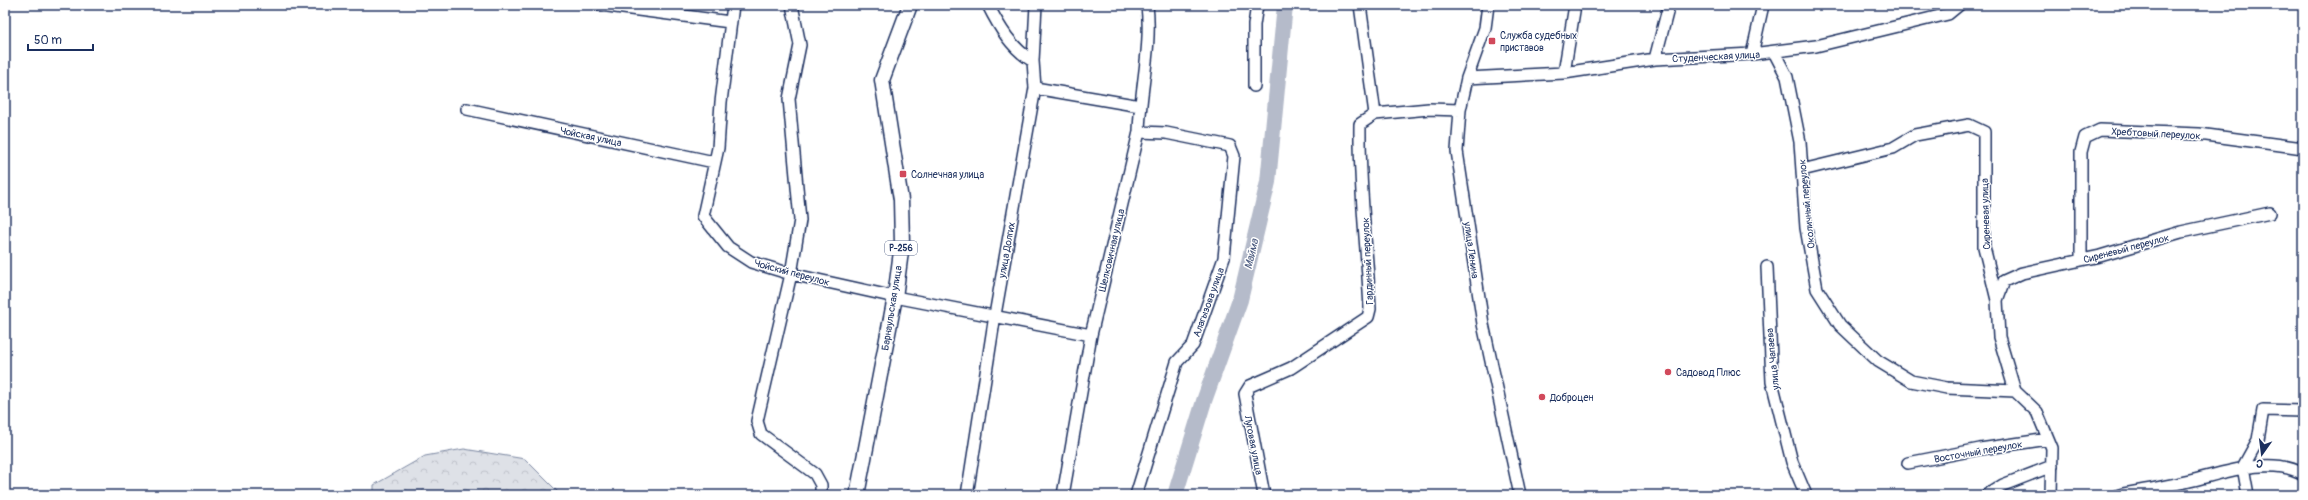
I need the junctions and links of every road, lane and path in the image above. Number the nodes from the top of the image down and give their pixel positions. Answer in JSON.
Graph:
{"nodes":[{"id":1,"x":600,"y":5,"type":"edge"},
{"id":2,"x":733,"y":5,"type":"edge"},
{"id":3,"x":792,"y":5,"type":"edge"},
{"id":4,"x":910,"y":5,"type":"edge"},
{"id":5,"x":988,"y":5,"type":"edge"},
{"id":6,"x":1036,"y":5,"type":"edge"},
{"id":7,"x":1147,"y":5,"type":"edge"},
{"id":8,"x":1258,"y":5,"type":"edge"},
{"id":9,"x":1360,"y":5,"type":"edge"},
{"id":10,"x":1488,"y":5,"type":"edge"},
{"id":11,"x":1575,"y":5,"type":"edge"},
{"id":12,"x":1669,"y":5,"type":"edge"},
{"id":13,"x":1763,"y":5,"type":"edge"},
{"id":14,"x":1959,"y":5,"type":"edge"},
{"id":15,"x":730,"y":22,"type":"junction"},
{"id":16,"x":1774,"y":52,"type":"junction"},
{"id":17,"x":1752,"y":54,"type":"junction"},
{"id":18,"x":1656,"y":59,"type":"junction"},
{"id":19,"x":1034,"y":61,"type":"junction"},
{"id":20,"x":1564,"y":73,"type":"junction"},
{"id":21,"x":1467,"y":78,"type":"junction"},
{"id":22,"x":1254,"y":86,"type":"dead end"},
{"id":23,"x":1035,"y":88,"type":"junction"},
{"id":24,"x":1140,"y":106,"type":"junction"},
{"id":25,"x":467,"y":109,"type":"dead end"},
{"id":26,"x":1460,"y":110,"type":"junction"},
{"id":27,"x":1375,"y":114,"type":"junction"},
{"id":28,"x":1139,"y":132,"type":"junction"},
{"id":29,"x":2303,"y":148,"type":"edge"},
{"id":30,"x":714,"y":162,"type":"junction"},
{"id":31,"x":1802,"y":170,"type":"junction"},
{"id":32,"x":2270,"y":213,"type":"dead end"},
{"id":33,"x":2081,"y":260,"type":"junction"},
{"id":34,"x":1767,"y":267,"type":"dead end"},
{"id":35,"x":791,"y":274,"type":"junction"},
{"id":36,"x":895,"y":297,"type":"junction"},
{"id":37,"x":1997,"y":300,"type":"junction"},
{"id":38,"x":995,"y":315,"type":"junction"},
{"id":39,"x":1091,"y":335,"type":"junction"},
{"id":40,"x":2015,"y":390,"type":"junction"},
{"id":41,"x":1245,"y":394,"type":"joint"},
{"id":42,"x":2303,"y":411,"type":"edge"},
{"id":43,"x":2048,"y":439,"type":"junction"},
{"id":44,"x":1908,"y":463,"type":"dead end"},
{"id":45,"x":2052,"y":466,"type":"junction"},
{"id":46,"x":2243,"y":467,"type":"junction"},
{"id":47,"x":2303,"y":474,"type":"edge"},
{"id":48,"x":821,"y":495,"type":"edge"},
{"id":49,"x":857,"y":495,"type":"edge"},
{"id":50,"x":967,"y":495,"type":"edge"},
{"id":51,"x":1063,"y":495,"type":"edge"},
{"id":52,"x":1136,"y":495,"type":"edge"},
{"id":53,"x":1264,"y":495,"type":"edge"},
{"id":54,"x":1520,"y":495,"type":"edge"},
{"id":55,"x":1806,"y":495,"type":"edge"},
{"id":56,"x":1987,"y":495,"type":"edge"},
{"id":57,"x":2051,"y":495,"type":"edge"},
{"id":58,"x":2119,"y":495,"type":"edge"},
{"id":59,"x":2248,"y":495,"type":"edge"}],
"edges":[{"from":1,"to":15,"type":"street"},
{"from":2,"to":15,"type":"street","name":"Чойский переулок"},
{"from":3,"to":35,"type":"street"},
{"from":4,"to":36,"type":"main road","name":"Барнаульская улица","number":"Р-256"},
{"from":5,"to":19,"type":"street"},
{"from":6,"to":19,"type":"street","name":"улица Долгих"},
{"from":7,"to":24,"type":"street","name":"Шелковичная улица"},
{"from":8,"to":22,"type":"street"},
{"from":9,"to":27,"type":"street"},
{"from":10,"to":21,"type":"street","name":"улица Ленина"},
{"from":11,"to":20,"type":"street"},
{"from":12,"to":18,"type":"street"},
{"from":13,"to":17,"type":"street"},
{"from":14,"to":16,"type":"street","name":"Студенческая улица"},
{"from":15,"to":30,"type":"street","name":"Чойский переулок"},
{"from":16,"to":17,"type":"street","name":"Студенческая улица"},
{"from":16,"to":31,"type":"street","name":"Околичный переулок"},
{"from":17,"to":18,"type":"street","name":"Студенческая улица"},
{"from":18,"to":20,"type":"street","name":"Студенческая улица"},
{"from":19,"to":23,"type":"street","name":"улица Долгих"},
{"from":20,"to":21,"type":"street","name":"Студенческая улица"},
{"from":21,"to":26,"type":"street","name":"улица Ленина"},
{"from":23,"to":24,"type":"street"},
{"from":23,"to":38,"type":"street","name":"улица Долгих"},
{"from":24,"to":28,"type":"street","name":"Шелковичная улица"},
{"from":25,"to":30,"type":"street","name":"Чойская улица"},
{"from":26,"to":27,"type":"street"},
{"from":26,"to":54,"type":"street","name":"улица Ленина"},
{"from":27,"to":41,"type":"street","name":"Гардинный переулок"},
{"from":28,"to":39,"type":"street","name":"Шелковичная улица"},
{"from":28,"to":52,"type":"street","name":"Алагызова улица"},
{"from":29,"to":33,"type":"street","name":"Хребтовый переулок"},
{"from":30,"to":35,"type":"street","name":"Чойский переулок"},
{"from":31,"to":37,"type":"street","name":"Сиреневая улица"},
{"from":31,"to":40,"type":"street","name":"Околичный переулок"},
{"from":32,"to":33,"type":"street","name":"Сиреневый переулок"},
{"from":33,"to":37,"type":"street","name":"Сиреневый переулок"},
{"from":34,"to":55,"type":"street","name":"улица Чапаева"},
{"from":35,"to":36,"type":"street","name":"Чойский переулок"},
{"from":35,"to":48,"type":"street"},
{"from":36,"to":38,"type":"street","name":"Чойский переулок"},
{"from":36,"to":49,"type":"main road","name":"Барнаульская улица","number":"Р-256"},
{"from":37,"to":40,"type":"street","name":"Сиреневая улица"},
{"from":38,"to":39,"type":"street","name":"Чойский переулок"},
{"from":38,"to":50,"type":"street","name":"улица Долгих"},
{"from":39,"to":51,"type":"street","name":"Шелковичная улица"},
{"from":40,"to":43,"type":"street","name":"Сиреневая улица"},
{"from":41,"to":53,"type":"street","name":"Луговая улица"},
{"from":42,"to":46,"type":"street"},
{"from":43,"to":44,"type":"street","name":"Восточный переулок"},
{"from":43,"to":45,"type":"street","name":"Сиреневая улица"},
{"from":45,"to":56,"type":"street"},
{"from":45,"to":57,"type":"street","name":"Сиреневая улица"},
{"from":46,"to":47,"type":"street"},
{"from":46,"to":58,"type":"street"},
{"from":46,"to":59,"type":"street"}]}
